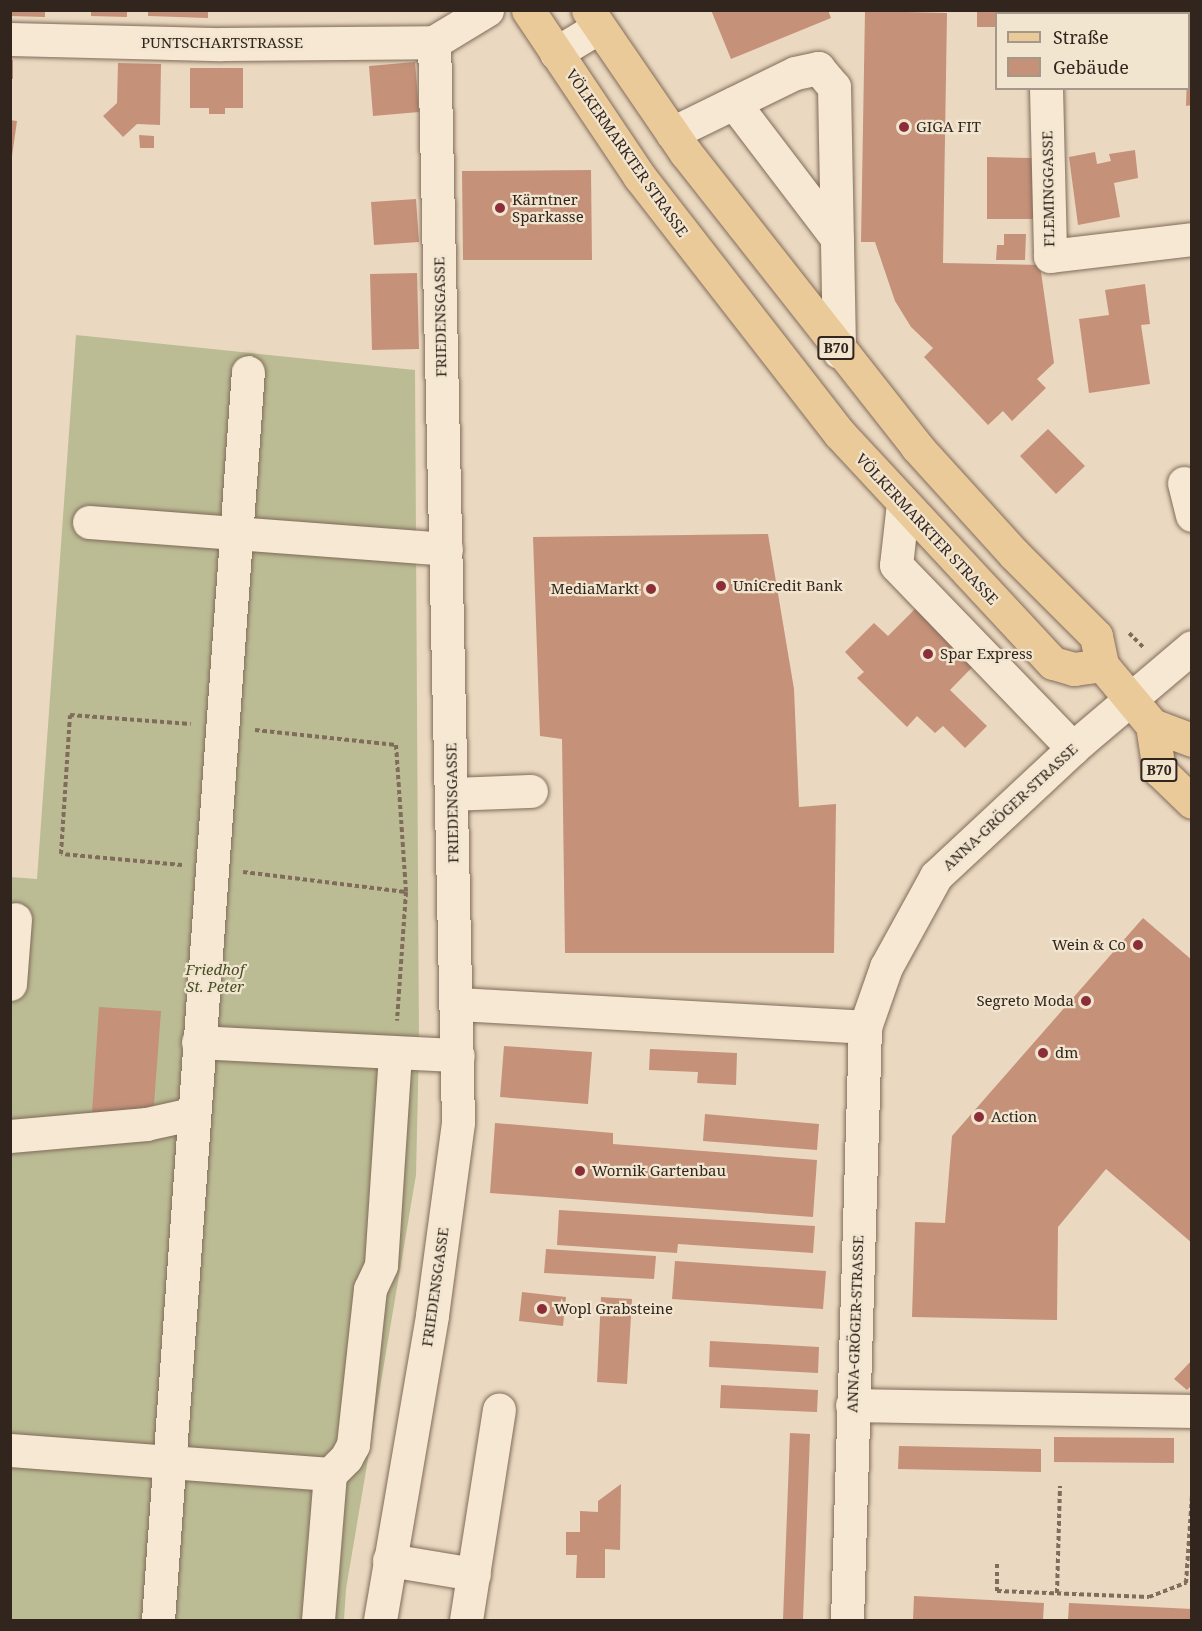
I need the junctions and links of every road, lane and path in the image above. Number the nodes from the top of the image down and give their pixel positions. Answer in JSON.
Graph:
{"nodes":[{"id":1,"x":487,"y":10,"type":"edge"},
{"id":2,"x":526,"y":13,"type":"edge"},
{"id":3,"x":593,"y":19,"type":"edge"},
{"id":4,"x":10,"y":39,"type":"edge"},
{"id":5,"x":434,"y":42,"type":"junction"},
{"id":6,"x":556,"y":53,"type":"junction"},
{"id":7,"x":1046,"y":90,"type":"edge"},
{"id":8,"x":734,"y":103,"type":"junction"},
{"id":9,"x":672,"y":133,"type":"junction"},
{"id":10,"x":837,"y":238,"type":"junction"},
{"id":11,"x":1191,"y":239,"type":"edge"},
{"id":12,"x":813,"y":320,"type":"junction"},
{"id":13,"x":774,"y":351,"type":"junction"},
{"id":14,"x":839,"y":352,"type":"junction"},
{"id":15,"x":248,"y":372,"type":"dead end"},
{"id":16,"x":1184,"y":483,"type":"dead end"},
{"id":17,"x":903,"y":503,"type":"junction"},
{"id":18,"x":1191,"y":515,"type":"edge"},
{"id":19,"x":89,"y":522,"type":"dead end"},
{"id":20,"x":235,"y":532,"type":"junction"},
{"id":21,"x":446,"y":549,"type":"junction"},
{"id":22,"x":1191,"y":647,"type":"edge"},
{"id":23,"x":1102,"y":665,"type":"junction"},
{"id":24,"x":1128,"y":700,"type":"junction"},
{"id":25,"x":1152,"y":725,"type":"junction"},
{"id":26,"x":220,"y":726,"type":"junction"},
{"id":27,"x":1191,"y":740,"type":"edge"},
{"id":28,"x":1073,"y":748,"type":"junction"},
{"id":29,"x":531,"y":791,"type":"dead end"},
{"id":30,"x":452,"y":794,"type":"junction"},
{"id":31,"x":1191,"y":802,"type":"edge"},
{"id":32,"x":211,"y":868,"type":"junction"},
{"id":33,"x":406,"y":892,"type":"junction"},
{"id":34,"x":15,"y":919,"type":"dead end"},
{"id":35,"x":10,"y":984,"type":"edge"},
{"id":36,"x":457,"y":1004,"type":"junction"},
{"id":37,"x":865,"y":1027,"type":"junction"},
{"id":38,"x":198,"y":1042,"type":"junction"},
{"id":39,"x":395,"y":1052,"type":"junction"},
{"id":40,"x":458,"y":1055,"type":"junction"},
{"id":41,"x":192,"y":1113,"type":"junction"},
{"id":42,"x":10,"y":1136,"type":"edge"},
{"id":43,"x":852,"y":1405,"type":"junction"},
{"id":44,"x":499,"y":1410,"type":"dead end"},
{"id":45,"x":1191,"y":1411,"type":"edge"},
{"id":46,"x":10,"y":1450,"type":"edge"},
{"id":47,"x":166,"y":1462,"type":"junction"},
{"id":48,"x":330,"y":1474,"type":"junction"},
{"id":49,"x":1059,"y":1486,"type":"dead end"},
{"id":50,"x":1191,"y":1494,"type":"edge"},
{"id":51,"x":389,"y":1560,"type":"junction"},
{"id":52,"x":997,"y":1564,"type":"dead end"},
{"id":53,"x":474,"y":1574,"type":"junction"},
{"id":54,"x":1057,"y":1593,"type":"junction"},
{"id":55,"x":158,"y":1620,"type":"edge"},
{"id":56,"x":318,"y":1620,"type":"edge"},
{"id":57,"x":380,"y":1620,"type":"edge"},
{"id":58,"x":466,"y":1620,"type":"edge"},
{"id":59,"x":847,"y":1620,"type":"edge"}],
"edges":[{"from":1,"to":5,"type":"street"},
{"from":2,"to":6,"type":"main road","name":"VÖLKERMARKTER STRASSE"},
{"from":3,"to":6,"type":"street"},
{"from":3,"to":9,"type":"main road","number":"B70"},
{"from":4,"to":5,"type":"street","name":"PUNTSCHARTSTRASSE"},
{"from":5,"to":21,"type":"street","name":"FRIEDENSGASSE"},
{"from":6,"to":13,"type":"main road","name":"VÖLKERMARKTER STRASSE"},
{"from":7,"to":11,"type":"street","name":"FLEMINGGASSE"},
{"from":8,"to":9,"type":"street"},
{"from":8,"to":10,"type":"street"},
{"from":8,"to":10,"type":"street"},
{"from":9,"to":12,"type":"main road","number":"B70"},
{"from":10,"to":14,"type":"street"},
{"from":12,"to":13,"type":"main road"},
{"from":12,"to":14,"type":"main road","number":"B70"},
{"from":13,"to":17,"type":"main road","name":"VÖLKERMARKTER STRASSE"},
{"from":14,"to":23,"type":"main road","number":"B70"},
{"from":15,"to":20,"type":"street"},
{"from":16,"to":18,"type":"street"},
{"from":17,"to":23,"type":"main road","name":"VÖLKERMARKTER STRASSE"},
{"from":17,"to":28,"type":"street"},
{"from":19,"to":20,"type":"street"},
{"from":20,"to":21,"type":"street"},
{"from":20,"to":26,"type":"street"},
{"from":21,"to":30,"type":"street","name":"FRIEDENSGASSE"},
{"from":22,"to":24,"type":"street","name":"ANNA-GRÖGER-STRASSE"},
{"from":23,"to":24,"type":"main road","number":"B70"},
{"from":24,"to":25,"type":"main road","number":"B70"},
{"from":24,"to":28,"type":"street","name":"ANNA-GRÖGER-STRASSE"},
{"from":25,"to":27,"type":"main road","number":"B70"},
{"from":25,"to":31,"type":"main road","number":"B70"},
{"from":26,"to":32,"type":"street"},
{"from":26,"to":32,"type":"path"},
{"from":26,"to":33,"type":"path"},
{"from":28,"to":37,"type":"street","name":"ANNA-GRÖGER-STRASSE"},
{"from":29,"to":30,"type":"street"},
{"from":30,"to":36,"type":"street","name":"FRIEDENSGASSE"},
{"from":32,"to":33,"type":"path"},
{"from":32,"to":38,"type":"street"},
{"from":33,"to":39,"type":"path"},
{"from":34,"to":35,"type":"street"},
{"from":36,"to":37,"type":"street"},
{"from":36,"to":40,"type":"street","name":"FRIEDENSGASSE"},
{"from":37,"to":43,"type":"street","name":"ANNA-GRÖGER-STRASSE"},
{"from":38,"to":39,"type":"street"},
{"from":38,"to":41,"type":"street"},
{"from":39,"to":40,"type":"street"},
{"from":39,"to":48,"type":"street"},
{"from":40,"to":51,"type":"street","name":"FRIEDENSGASSE"},
{"from":41,"to":42,"type":"street"},
{"from":41,"to":47,"type":"street"},
{"from":43,"to":45,"type":"street"},
{"from":43,"to":59,"type":"street","name":"ANNA-GRÖGER-STRASSE"},
{"from":44,"to":53,"type":"street"},
{"from":46,"to":47,"type":"street"},
{"from":47,"to":48,"type":"street"},
{"from":47,"to":55,"type":"street"},
{"from":48,"to":56,"type":"street"},
{"from":49,"to":54,"type":"path"},
{"from":50,"to":54,"type":"path"},
{"from":51,"to":53,"type":"street"},
{"from":51,"to":57,"type":"street","name":"FRIEDENSGASSE"},
{"from":52,"to":54,"type":"path"},
{"from":53,"to":58,"type":"street"}]}
